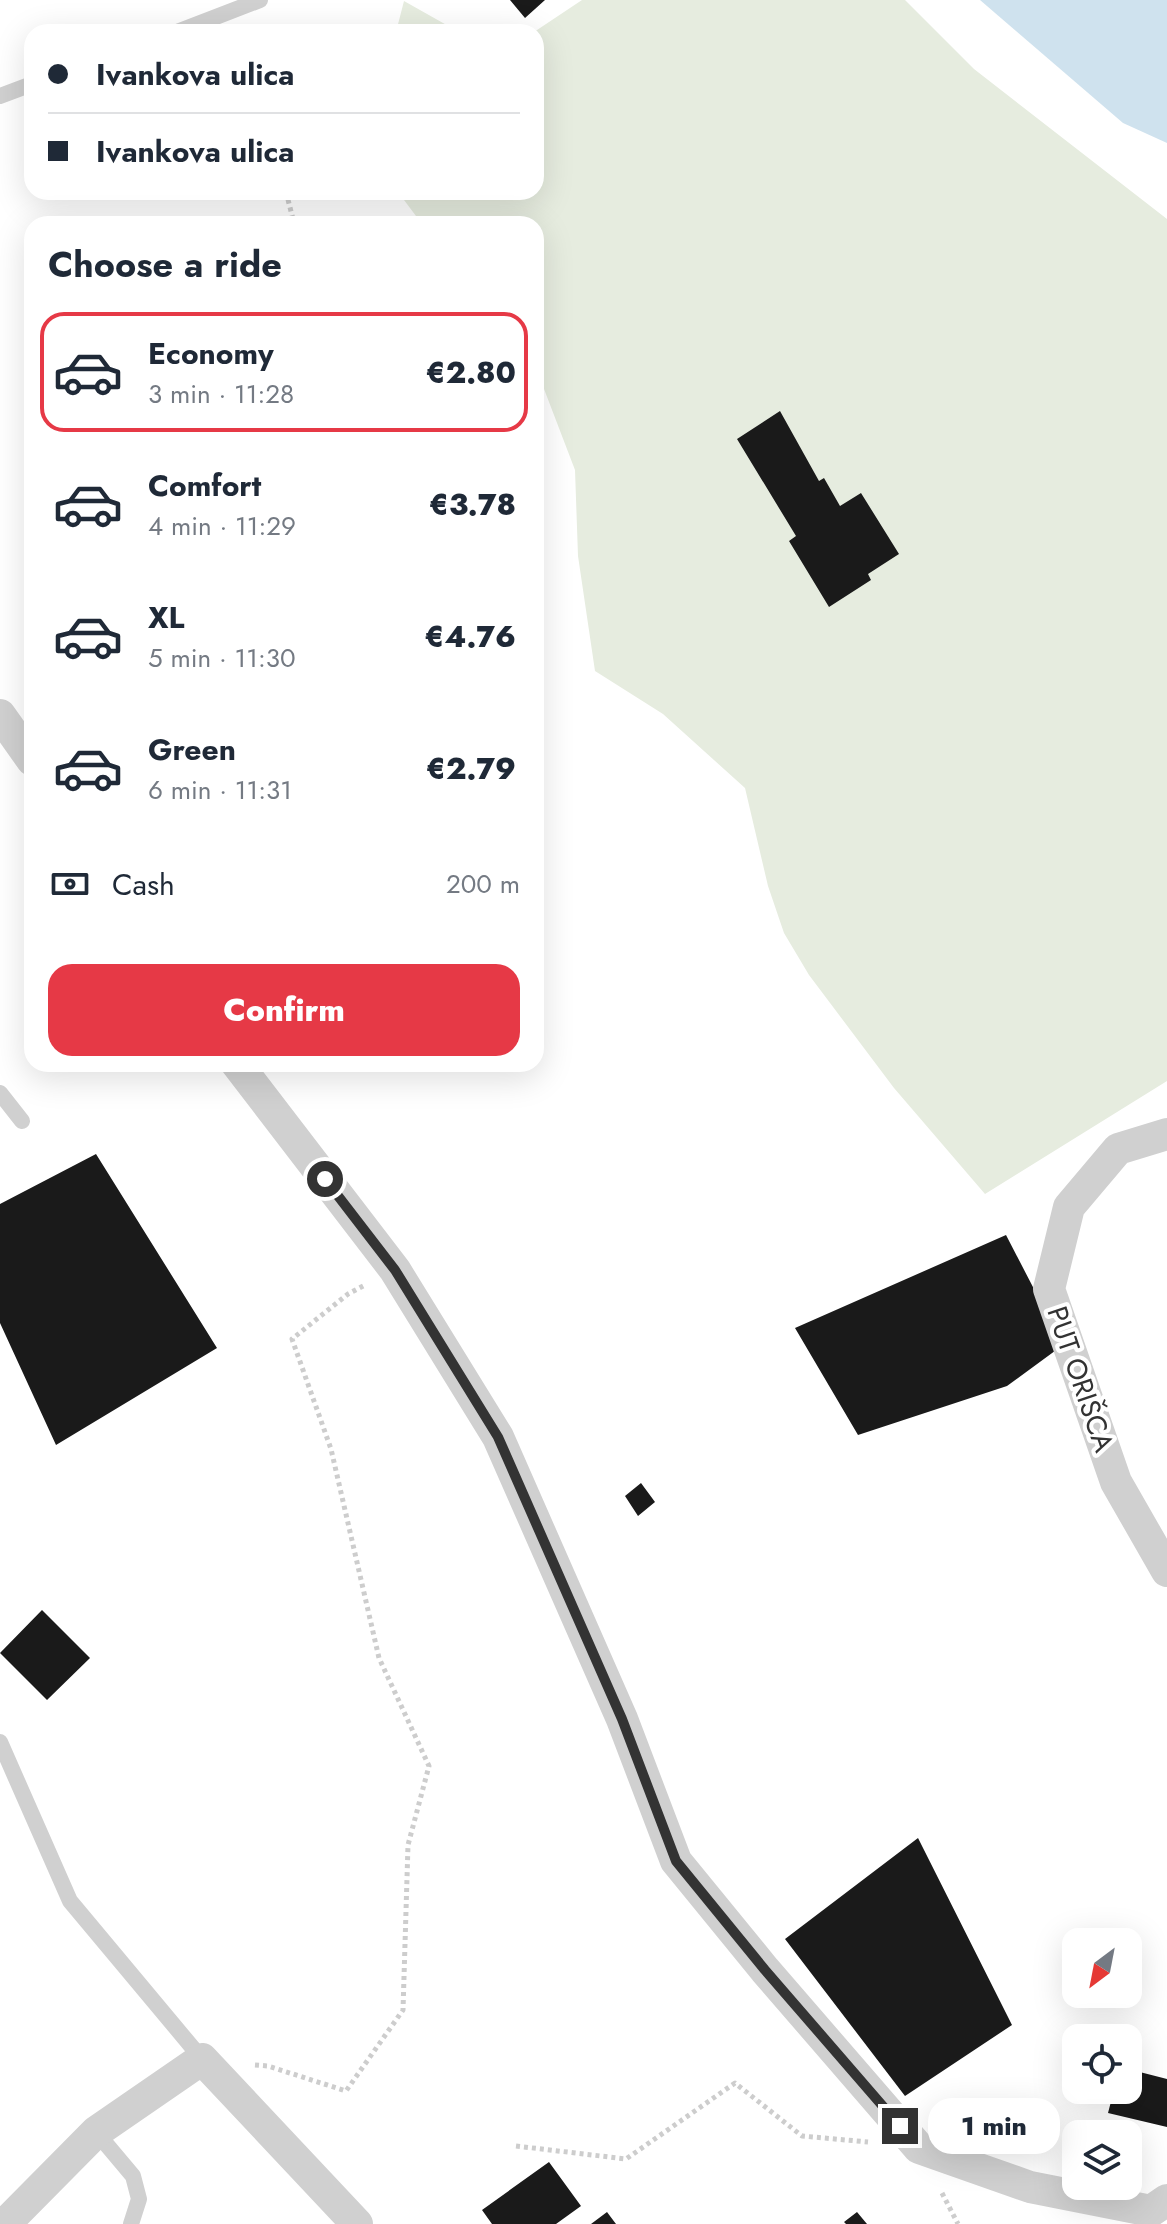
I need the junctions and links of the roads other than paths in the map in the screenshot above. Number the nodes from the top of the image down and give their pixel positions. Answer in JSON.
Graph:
{"nodes":[{"id":1,"x":260,"y":0,"type":"edge"},
{"id":2,"x":198,"y":24,"type":"edge"},
{"id":3,"x":24,"y":87,"type":"edge"},
{"id":4,"x":0,"y":96,"type":"edge"},
{"id":5,"x":0,"y":715,"type":"edge"},
{"id":6,"x":24,"y":749,"type":"edge"},
{"id":7,"x":243,"y":1072,"type":"edge"},
{"id":8,"x":0,"y":1093,"type":"edge"},
{"id":9,"x":22,"y":1121,"type":"dead end"},
{"id":10,"x":1167,"y":1134,"type":"edge"},
{"id":11,"x":1167,"y":1571,"type":"edge"},
{"id":12,"x":0,"y":1742,"type":"edge"},
{"id":13,"x":202,"y":2059,"type":"junction"},
{"id":14,"x":96,"y":2132,"type":"junction"},
{"id":15,"x":1167,"y":2200,"type":"edge"},
{"id":16,"x":5,"y":2224,"type":"edge"},
{"id":17,"x":131,"y":2224,"type":"edge"},
{"id":18,"x":357,"y":2224,"type":"edge"}],
"edges":[{"from":1,"to":2,"type":"lane"},
{"from":3,"to":4,"type":"lane"},
{"from":5,"to":6,"type":"street"},
{"from":7,"to":15,"type":"street"},
{"from":8,"to":9,"type":"lane"},
{"from":10,"to":11,"type":"street","name":"PUT ORIŠCA"},
{"from":12,"to":13,"type":"lane"},
{"from":13,"to":14,"type":"street"},
{"from":13,"to":18,"type":"street"},
{"from":14,"to":16,"type":"street"},
{"from":14,"to":17,"type":"lane"}]}
